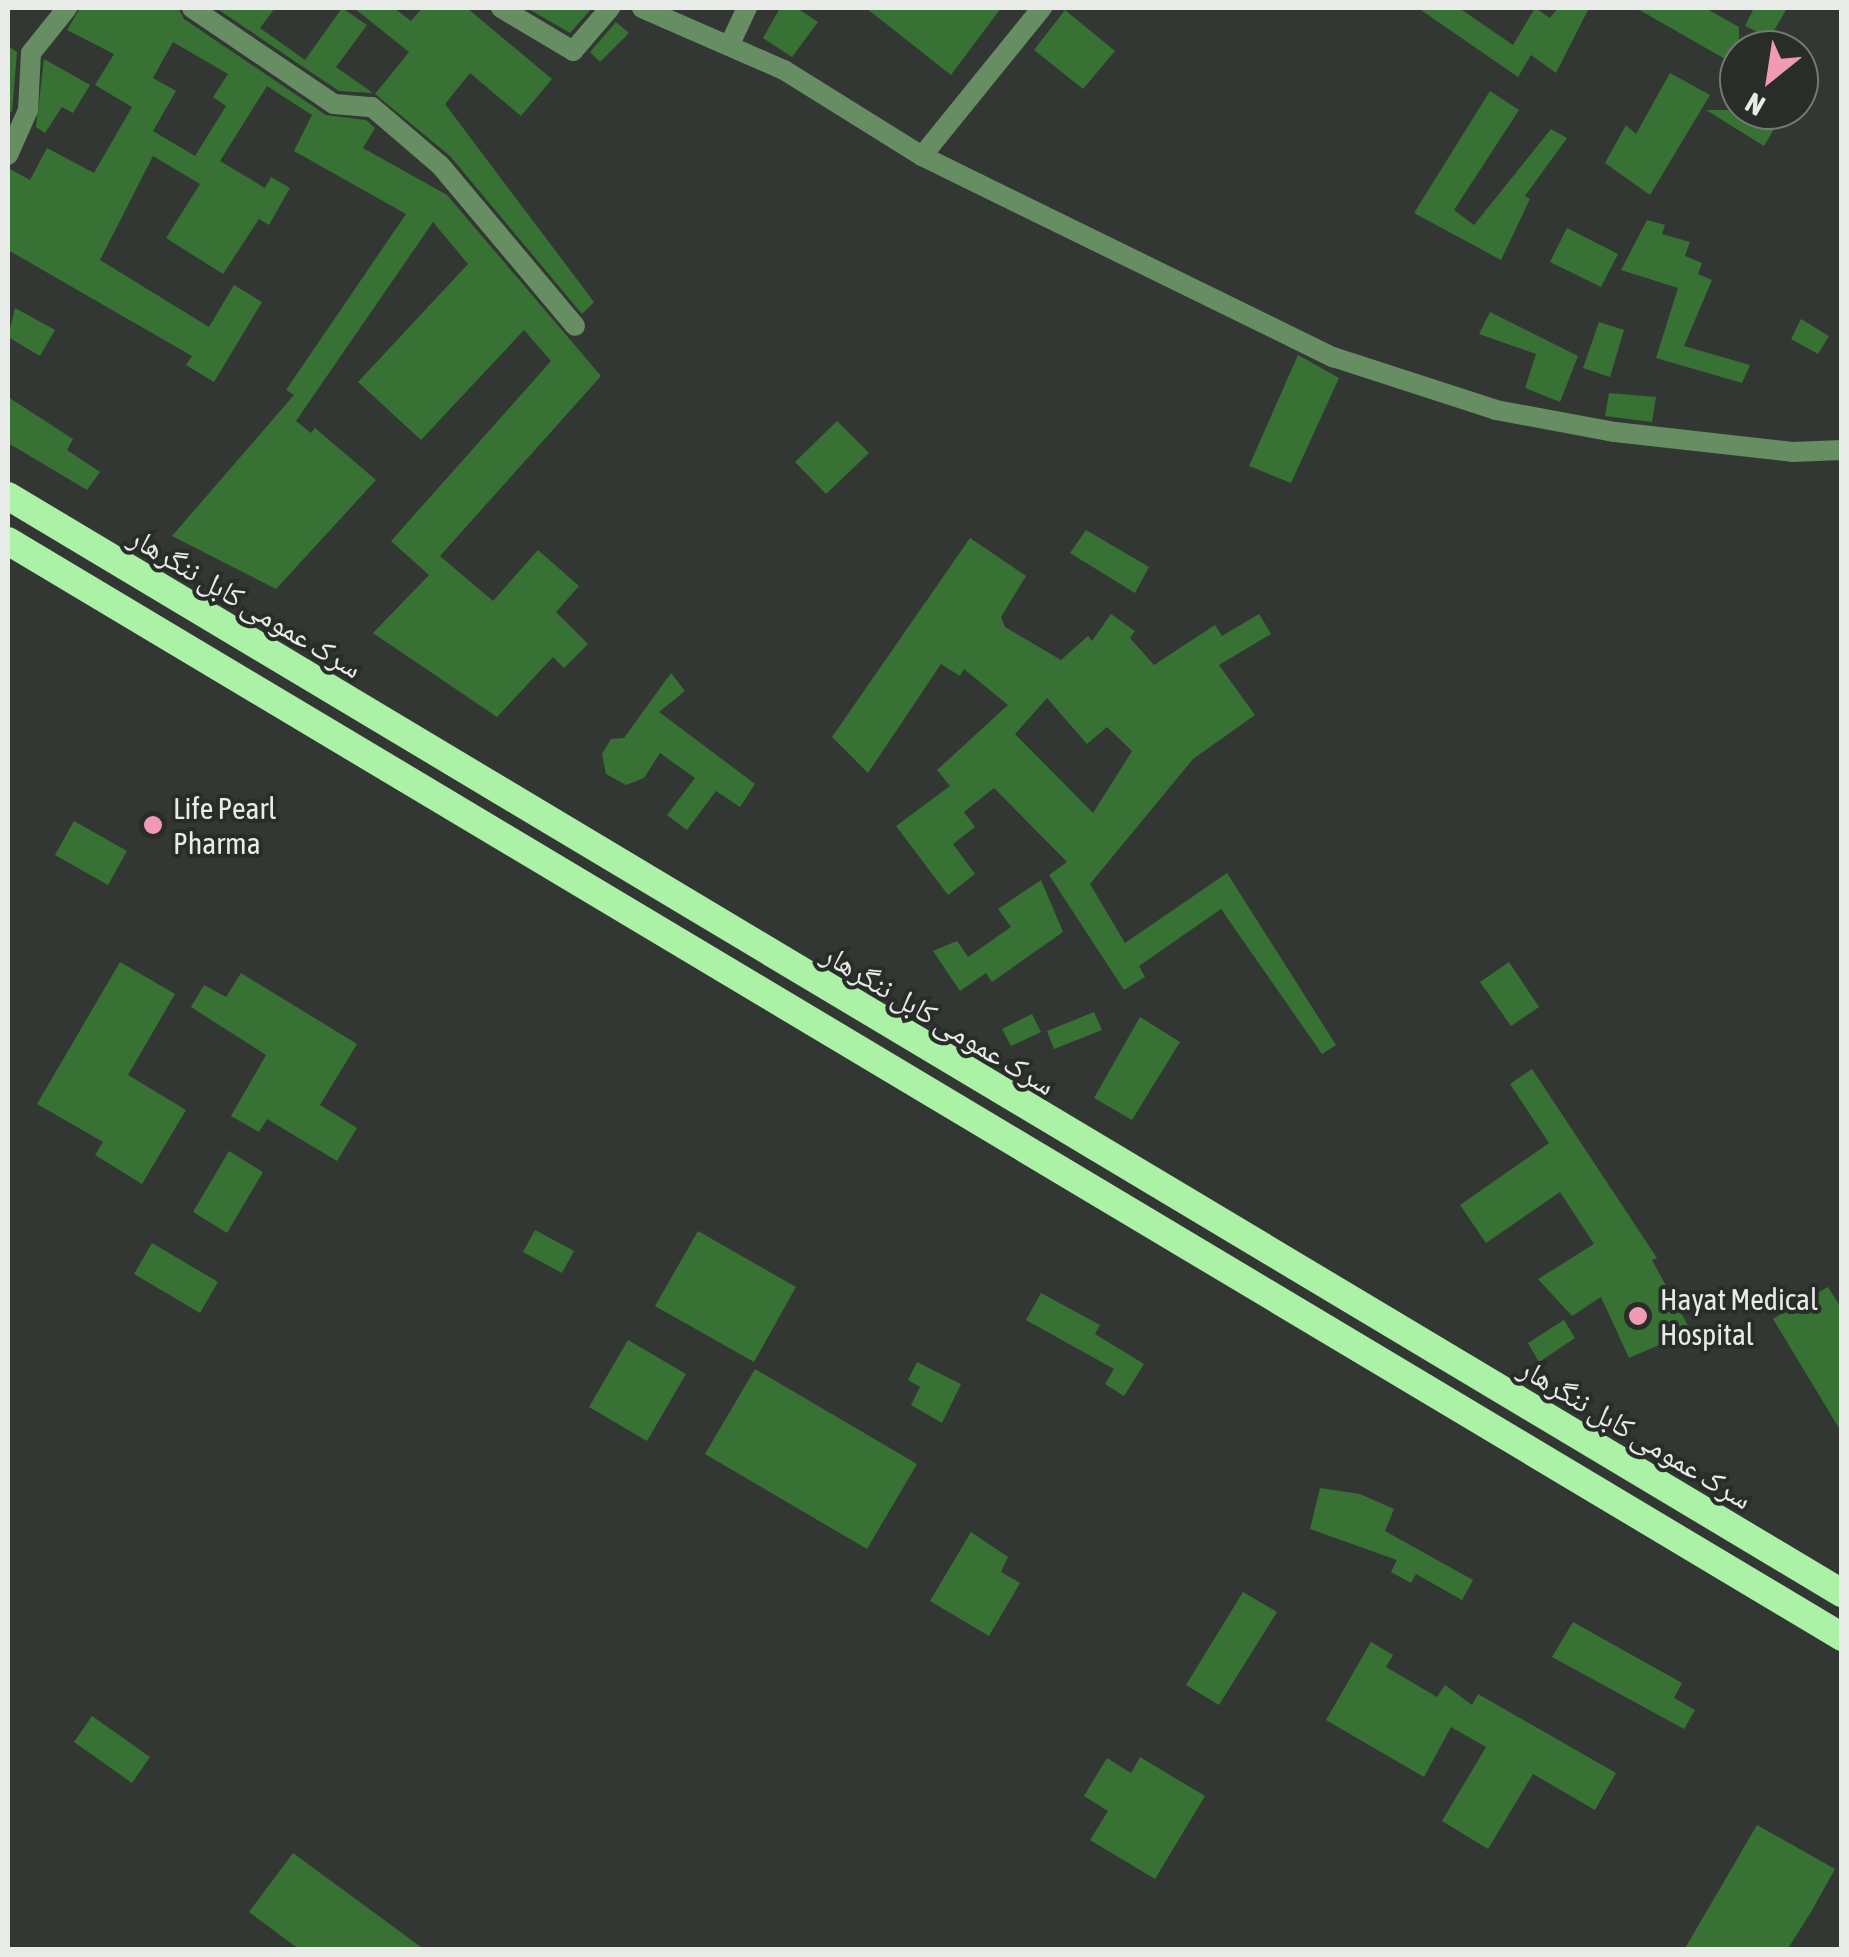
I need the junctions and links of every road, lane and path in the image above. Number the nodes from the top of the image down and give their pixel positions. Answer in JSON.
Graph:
{"nodes":[{"id":1,"x":67,"y":8,"type":"edge"},
{"id":2,"x":192,"y":8,"type":"edge"},
{"id":3,"x":501,"y":8,"type":"edge"},
{"id":4,"x":610,"y":8,"type":"edge"},
{"id":5,"x":642,"y":8,"type":"edge"},
{"id":6,"x":746,"y":8,"type":"edge"},
{"id":7,"x":1042,"y":8,"type":"edge"},
{"id":8,"x":730,"y":44,"type":"junction"},
{"id":9,"x":8,"y":154,"type":"edge"},
{"id":10,"x":922,"y":156,"type":"junction"},
{"id":11,"x":575,"y":326,"type":"dead end"},
{"id":12,"x":1842,"y":450,"type":"edge"},
{"id":13,"x":8,"y":496,"type":"edge"},
{"id":14,"x":8,"y":541,"type":"edge"},
{"id":15,"x":305,"y":675,"type":"junction"},
{"id":16,"x":287,"y":708,"type":"junction"},
{"id":17,"x":809,"y":980,"type":"junction"},
{"id":18,"x":790,"y":1010,"type":"junction"},
{"id":19,"x":1401,"y":1331,"type":"junction"},
{"id":20,"x":1384,"y":1364,"type":"junction"},
{"id":21,"x":1803,"y":1570,"type":"junction"},
{"id":22,"x":1842,"y":1592,"type":"edge"},
{"id":23,"x":1784,"y":1604,"type":"junction"},
{"id":24,"x":1842,"y":1637,"type":"edge"}],
"edges":[{"from":1,"to":9,"type":"street"},
{"from":2,"to":11,"type":"street"},
{"from":3,"to":4,"type":"street"},
{"from":5,"to":8,"type":"street"},
{"from":6,"to":8,"type":"street"},
{"from":7,"to":10,"type":"street"},
{"from":8,"to":10,"type":"street"},
{"from":10,"to":12,"type":"street"},
{"from":13,"to":15,"type":"highway","name":"سرک عمومی کابل ننگرهار"},
{"from":14,"to":16,"type":"highway"},
{"from":15,"to":16,"type":"highway"},
{"from":15,"to":17,"type":"highway","name":"سرک عمومی کابل ننگرهار"},
{"from":16,"to":18,"type":"highway"},
{"from":17,"to":18,"type":"highway"},
{"from":17,"to":19,"type":"highway","name":"سرک عمومی کابل ننگرهار"},
{"from":18,"to":20,"type":"highway"},
{"from":19,"to":20,"type":"highway"},
{"from":19,"to":21,"type":"highway","name":"سرک عمومی کابل ننگرهار"},
{"from":20,"to":23,"type":"highway"},
{"from":21,"to":22,"type":"highway","name":"سرک عمومی کابل ننگرهار"},
{"from":21,"to":23,"type":"highway"},
{"from":23,"to":24,"type":"highway"}]}
